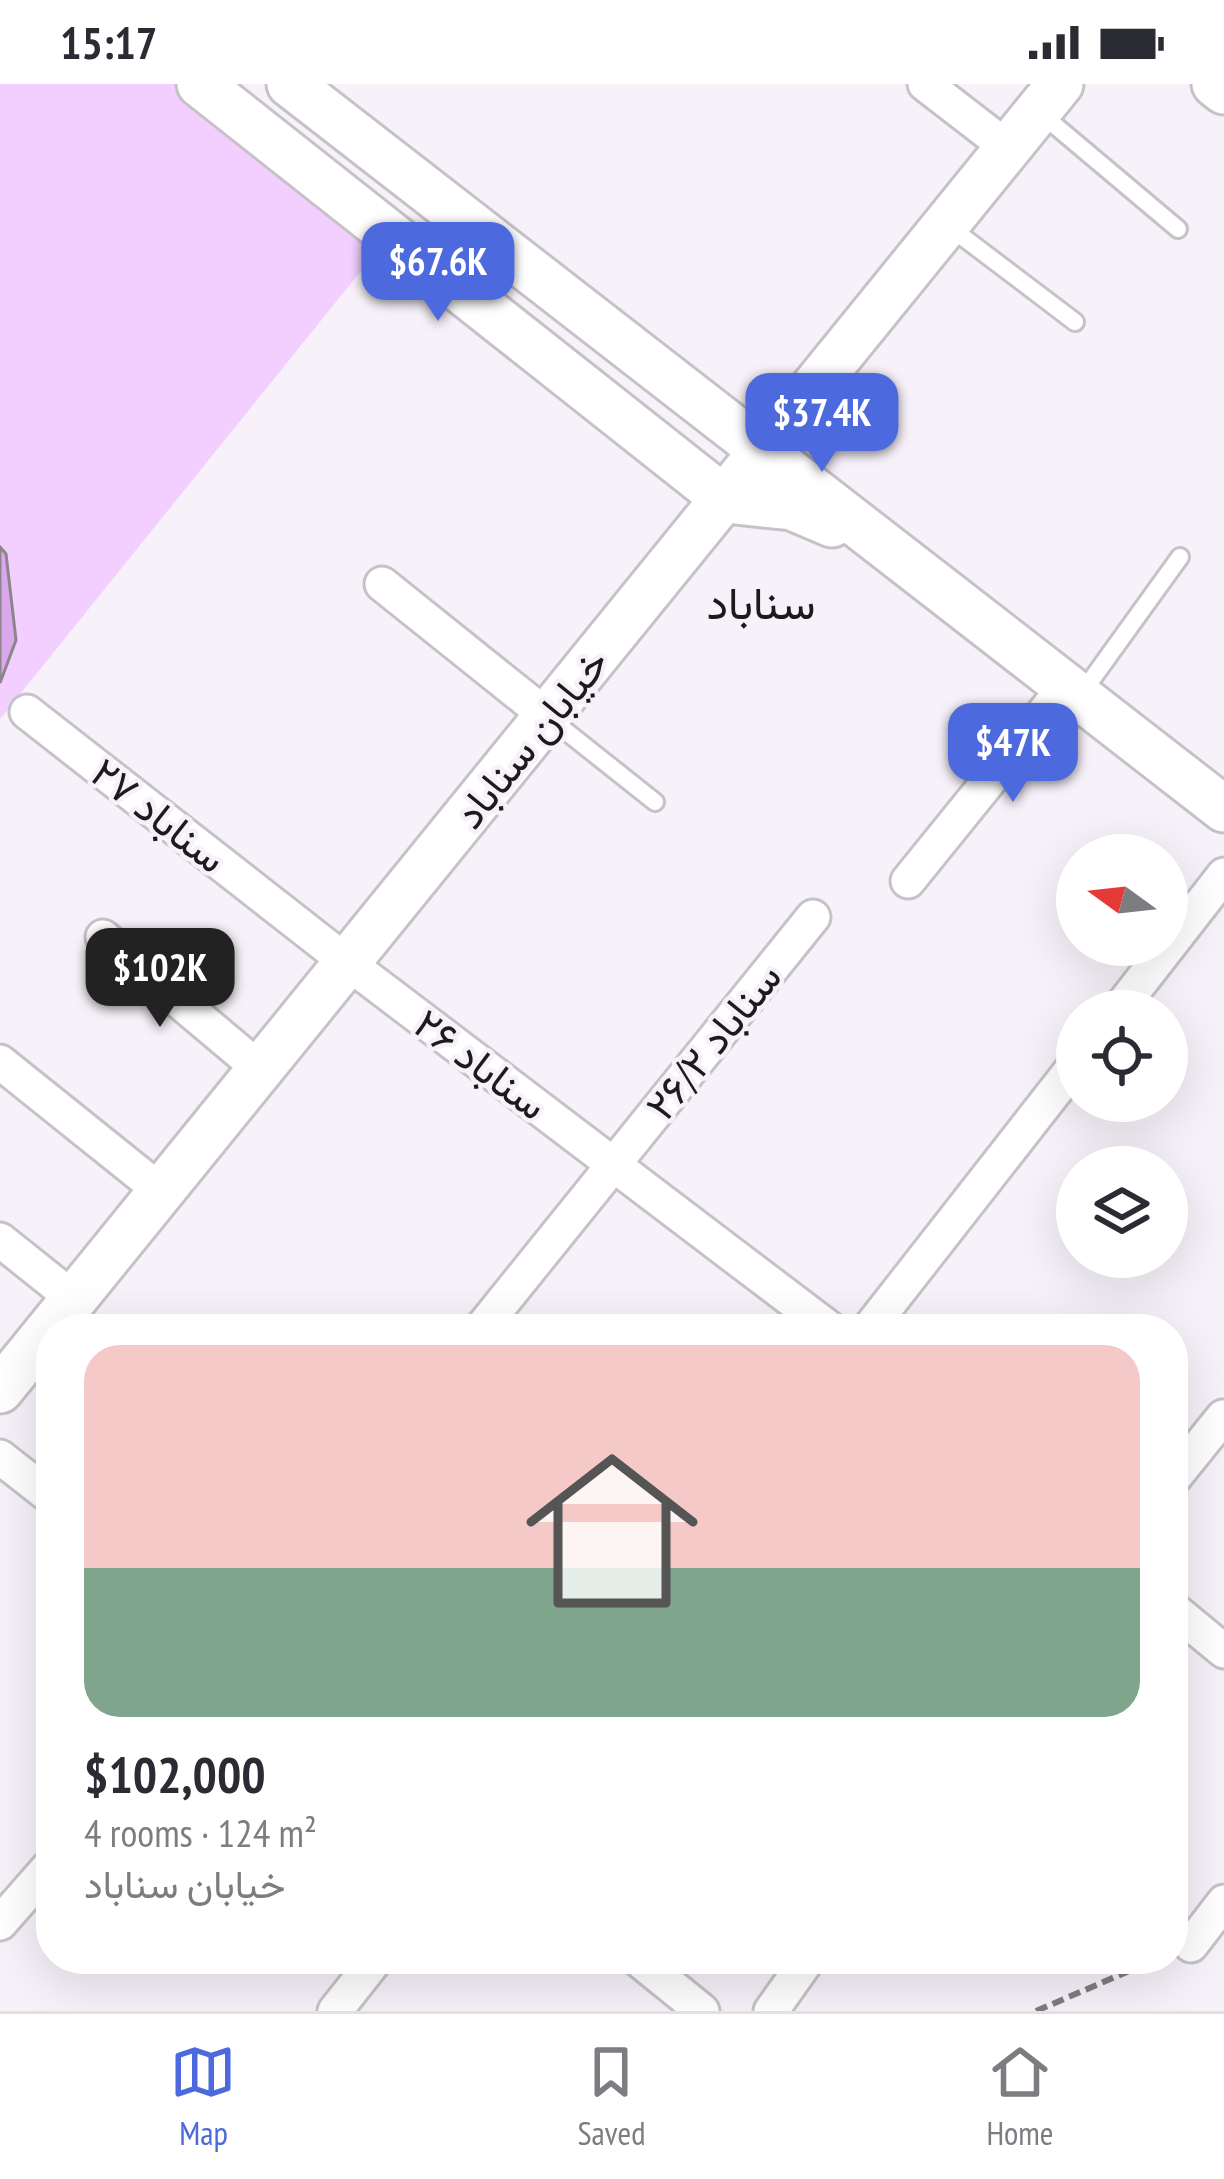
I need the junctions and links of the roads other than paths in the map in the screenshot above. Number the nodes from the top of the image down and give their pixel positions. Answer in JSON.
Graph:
{"nodes":[{"id":1,"x":200,"y":84,"type":"edge"},
{"id":2,"x":290,"y":84,"type":"edge"},
{"id":3,"x":925,"y":84,"type":"edge"},
{"id":4,"x":1215,"y":84,"type":"edge"},
{"id":5,"x":1224,"y":91,"type":"edge"},
{"id":6,"x":1049,"y":98,"type":"edge"},
{"id":7,"x":1008,"y":148,"type":"junction"},
{"id":8,"x":946,"y":224,"type":"junction"},
{"id":9,"x":1178,"y":229,"type":"dead end"},
{"id":10,"x":1075,"y":322,"type":"dead end"},
{"id":11,"x":762,"y":453,"type":"junction"},
{"id":12,"x":725,"y":500,"type":"junction"},
{"id":13,"x":890,"y":550,"type":"junction"},
{"id":14,"x":1180,"y":556,"type":"dead end"},
{"id":15,"x":382,"y":584,"type":"dead end"},
{"id":16,"x":1072,"y":692,"type":"junction"},
{"id":17,"x":28,"y":712,"type":"dead end"},
{"id":18,"x":548,"y":716,"type":"junction"},
{"id":19,"x":655,"y":802,"type":"dead end"},
{"id":20,"x":1224,"y":809,"type":"edge"},
{"id":21,"x":1224,"y":875,"type":"edge"},
{"id":22,"x":908,"y":881,"type":"dead end"},
{"id":23,"x":813,"y":917,"type":"dead end"},
{"id":24,"x":103,"y":937,"type":"dead end"},
{"id":25,"x":348,"y":963,"type":"junction"},
{"id":26,"x":1134,"y":990,"type":"edge"},
{"id":27,"x":0,"y":1062,"type":"edge"},
{"id":28,"x":261,"y":1070,"type":"junction"},
{"id":29,"x":1056,"y":1090,"type":"edge"},
{"id":30,"x":614,"y":1166,"type":"junction"},
{"id":31,"x":162,"y":1192,"type":"junction"},
{"id":32,"x":0,"y":1240,"type":"edge"},
{"id":33,"x":74,"y":1299,"type":"junction"},
{"id":34,"x":62,"y":1314,"type":"edge"},
{"id":35,"x":493,"y":1314,"type":"edge"},
{"id":36,"x":810,"y":1314,"type":"edge"},
{"id":37,"x":880,"y":1314,"type":"edge"},
{"id":38,"x":36,"y":1346,"type":"edge"},
{"id":39,"x":0,"y":1390,"type":"edge"},
{"id":40,"x":1222,"y":1417,"type":"edge"},
{"id":41,"x":0,"y":1457,"type":"edge"},
{"id":42,"x":1188,"y":1460,"type":"edge"},
{"id":43,"x":36,"y":1485,"type":"edge"},
{"id":44,"x":1188,"y":1621,"type":"edge"},
{"id":45,"x":1224,"y":1651,"type":"edge"},
{"id":46,"x":36,"y":1882,"type":"edge"},
{"id":47,"x":1224,"y":1902,"type":"edge"},
{"id":48,"x":0,"y":1923,"type":"edge"},
{"id":49,"x":1191,"y":1945,"type":"dead end"},
{"id":50,"x":364,"y":1974,"type":"edge"},
{"id":51,"x":656,"y":1974,"type":"edge"},
{"id":52,"x":797,"y":1974,"type":"edge"},
{"id":53,"x":335,"y":2011,"type":"edge"},
{"id":54,"x":702,"y":2011,"type":"edge"},
{"id":55,"x":771,"y":2011,"type":"edge"}],
"edges":[{"from":1,"to":12,"type":"main road"},
{"from":2,"to":11,"type":"main road"},
{"from":3,"to":7,"type":"street"},
{"from":4,"to":5,"type":"main road"},
{"from":6,"to":7,"type":"main road","name":"خیابان سناباد"},
{"from":6,"to":9,"type":"lane"},
{"from":7,"to":8,"type":"main road","name":"خیابان سناباد"},
{"from":8,"to":10,"type":"lane"},
{"from":8,"to":11,"type":"main road","name":"خیابان سناباد"},
{"from":11,"to":12,"type":"main road","name":"خیابان سناباد"},
{"from":11,"to":13,"type":"main road"},
{"from":12,"to":13,"type":"main road"},
{"from":12,"to":18,"type":"main road","name":"خیابان سناباد"},
{"from":13,"to":16,"type":"main road"},
{"from":14,"to":16,"type":"lane"},
{"from":15,"to":18,"type":"street"},
{"from":16,"to":20,"type":"main road"},
{"from":16,"to":22,"type":"street"},
{"from":17,"to":25,"type":"street","name":"سناباد ۲۷"},
{"from":18,"to":19,"type":"lane"},
{"from":18,"to":25,"type":"main road","name":"خیابان سناباد"},
{"from":21,"to":26,"type":"street"},
{"from":23,"to":30,"type":"street","name":"سناباد ۲۶/۲"},
{"from":24,"to":28,"type":"street"},
{"from":25,"to":28,"type":"main road","name":"خیابان سناباد"},
{"from":25,"to":30,"type":"street","name":"سناباد ۲۶"},
{"from":27,"to":31,"type":"street"},
{"from":28,"to":31,"type":"main road","name":"خیابان سناباد"},
{"from":29,"to":37,"type":"street"},
{"from":30,"to":35,"type":"street","name":"سناباد ۲۶/۲"},
{"from":30,"to":36,"type":"street","name":"سناباد ۲۶"},
{"from":31,"to":33,"type":"main road","name":"خیابان سناباد"},
{"from":32,"to":33,"type":"street"},
{"from":33,"to":34,"type":"main road","name":"خیابان سناباد"},
{"from":38,"to":39,"type":"main road","name":"خیابان سناباد"},
{"from":40,"to":42,"type":"street"},
{"from":41,"to":43,"type":"street"},
{"from":44,"to":45,"type":"street"},
{"from":46,"to":48,"type":"street"},
{"from":47,"to":49,"type":"street"},
{"from":50,"to":53,"type":"street"},
{"from":51,"to":54,"type":"street"},
{"from":52,"to":55,"type":"street"}]}
